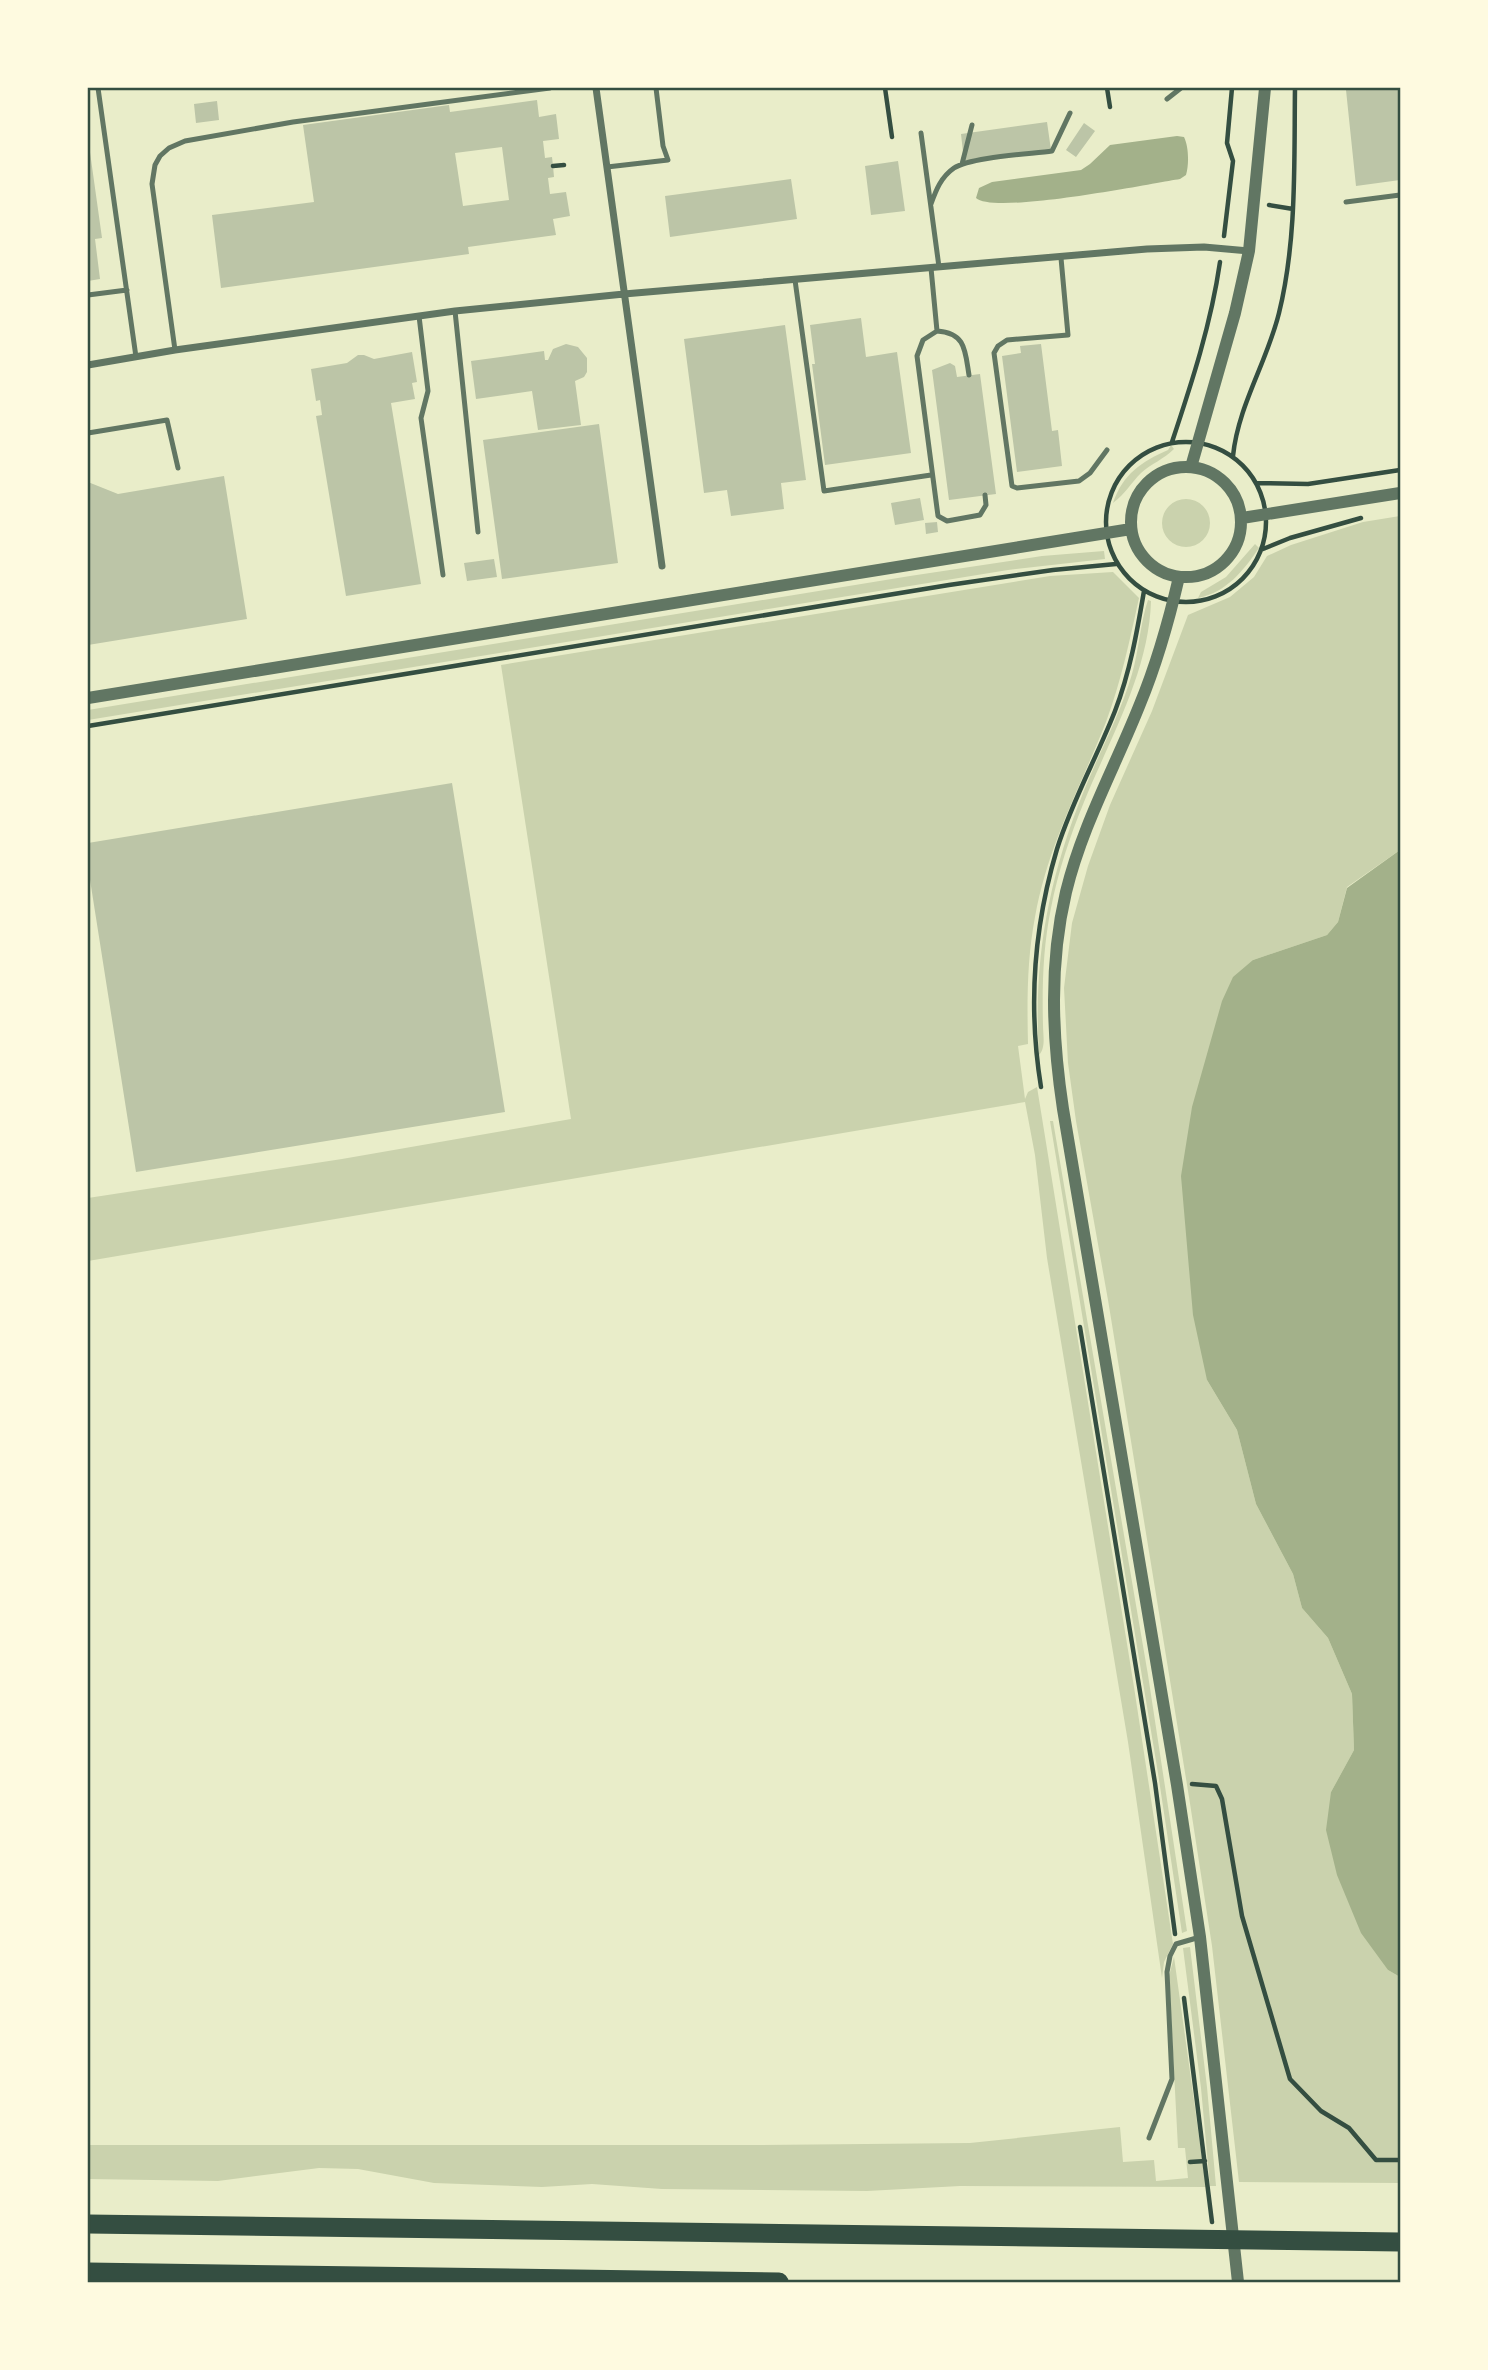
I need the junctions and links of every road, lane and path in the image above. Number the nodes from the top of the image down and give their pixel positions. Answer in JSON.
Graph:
{"nodes":[{"id":1,"x":98,"y":88,"type":"edge"},
{"id":2,"x":550,"y":88,"type":"edge"},
{"id":3,"x":596,"y":88,"type":"edge"},
{"id":4,"x":656,"y":88,"type":"edge"},
{"id":5,"x":885,"y":88,"type":"edge"},
{"id":6,"x":1107,"y":88,"type":"edge"},
{"id":7,"x":1181,"y":88,"type":"edge"},
{"id":8,"x":1232,"y":88,"type":"edge"},
{"id":9,"x":1265,"y":88,"type":"edge"},
{"id":10,"x":1295,"y":88,"type":"edge"},
{"id":11,"x":1167,"y":99,"type":"dead end"},
{"id":12,"x":1110,"y":107,"type":"dead end"},
{"id":13,"x":1070,"y":113,"type":"dead end"},
{"id":14,"x":972,"y":125,"type":"dead end"},
{"id":15,"x":921,"y":133,"type":"dead end"},
{"id":16,"x":892,"y":137,"type":"dead end"},
{"id":17,"x":962,"y":164,"type":"junction"},
{"id":18,"x":564,"y":165,"type":"dead end"},
{"id":19,"x":553,"y":166,"type":"dead end"},
{"id":20,"x":607,"y":167,"type":"junction"},
{"id":21,"x":1401,"y":195,"type":"edge"},
{"id":22,"x":1346,"y":202,"type":"dead end"},
{"id":23,"x":931,"y":204,"type":"junction"},
{"id":24,"x":1222,"y":249,"type":"junction"},
{"id":25,"x":1249,"y":251,"type":"junction"},
{"id":26,"x":1061,"y":258,"type":"junction"},
{"id":27,"x":935,"y":267,"type":"junction"},
{"id":28,"x":795,"y":279,"type":"junction"},
{"id":29,"x":127,"y":290,"type":"junction"},
{"id":30,"x":624,"y":294,"type":"junction"},
{"id":31,"x":88,"y":295,"type":"edge"},
{"id":32,"x":455,"y":312,"type":"junction"},
{"id":33,"x":419,"y":316,"type":"junction"},
{"id":34,"x":937,"y":331,"type":"junction"},
{"id":35,"x":175,"y":351,"type":"junction"},
{"id":36,"x":136,"y":356,"type":"junction"},
{"id":37,"x":88,"y":365,"type":"edge"},
{"id":38,"x":969,"y":375,"type":"dead end"},
{"id":39,"x":88,"y":433,"type":"edge"},
{"id":40,"x":1172,"y":442,"type":"junction"},
{"id":41,"x":1198,"y":442,"type":"junction"},
{"id":42,"x":1107,"y":450,"type":"dead end"},
{"id":43,"x":1233,"y":456,"type":"junction"},
{"id":44,"x":1191,"y":467,"type":"junction"},
{"id":45,"x":178,"y":468,"type":"dead end"},
{"id":46,"x":1401,"y":470,"type":"edge"},
{"id":47,"x":931,"y":475,"type":"junction"},
{"id":48,"x":1257,"y":483,"type":"junction"},
{"id":49,"x":1401,"y":493,"type":"edge"},
{"id":50,"x":985,"y":495,"type":"dead end"},
{"id":51,"x":1266,"y":515,"type":"junction"},
{"id":52,"x":1366,"y":517,"type":"dead end"},
{"id":53,"x":1241,"y":518,"type":"junction"},
{"id":54,"x":1131,"y":529,"type":"junction"},
{"id":55,"x":478,"y":532,"type":"dead end"},
{"id":56,"x":1106,"y":533,"type":"junction"},
{"id":57,"x":1262,"y":550,"type":"junction"},
{"id":58,"x":1116,"y":565,"type":"junction"},
{"id":59,"x":662,"y":566,"type":"dead end"},
{"id":60,"x":443,"y":575,"type":"dead end"},
{"id":61,"x":1179,"y":577,"type":"junction"},
{"id":62,"x":1173,"y":602,"type":"junction"},
{"id":63,"x":88,"y":698,"type":"edge"},
{"id":64,"x":88,"y":726,"type":"edge"},
{"id":65,"x":1177,"y":1784,"type":"junction"},
{"id":66,"x":1200,"y":1937,"type":"junction"},
{"id":67,"x":1183,"y":1997,"type":"dead end"},
{"id":68,"x":1149,"y":2138,"type":"dead end"},
{"id":69,"x":1401,"y":2160,"type":"edge"},
{"id":70,"x":1205,"y":2161,"type":"junction"},
{"id":71,"x":1190,"y":2162,"type":"dead end"},
{"id":72,"x":88,"y":2224,"type":"edge"},
{"id":73,"x":1209,"y":2234,"type":"junction"},
{"id":74,"x":1401,"y":2242,"type":"edge"},
{"id":75,"x":88,"y":2272,"type":"edge"},
{"id":76,"x":779,"y":2283,"type":"edge"},
{"id":77,"x":1238,"y":2283,"type":"edge"}],
"edges":[{"from":1,"to":29,"type":"lane"},
{"from":2,"to":35,"type":"lane"},
{"from":3,"to":20,"type":"street"},
{"from":4,"to":20,"type":"lane"},
{"from":5,"to":16,"type":"path"},
{"from":6,"to":12,"type":"path"},
{"from":7,"to":11,"type":"lane"},
{"from":8,"to":24,"type":"path"},
{"from":9,"to":25,"type":"street"},
{"from":10,"to":43,"type":"path"},
{"from":13,"to":17,"type":"lane"},
{"from":14,"to":17,"type":"lane"},
{"from":15,"to":23,"type":"lane"},
{"from":17,"to":23,"type":"lane"},
{"from":18,"to":19,"type":"path"},
{"from":20,"to":30,"type":"street"},
{"from":21,"to":22,"type":"lane"},
{"from":23,"to":27,"type":"lane"},
{"from":24,"to":25,"type":"street"},
{"from":24,"to":26,"type":"street"},
{"from":24,"to":40,"type":"path"},
{"from":25,"to":41,"type":"street"},
{"from":26,"to":27,"type":"street"},
{"from":26,"to":42,"type":"lane"},
{"from":27,"to":28,"type":"street"},
{"from":27,"to":34,"type":"lane"},
{"from":28,"to":30,"type":"street"},
{"from":28,"to":47,"type":"lane"},
{"from":29,"to":31,"type":"lane"},
{"from":29,"to":36,"type":"lane"},
{"from":30,"to":32,"type":"street"},
{"from":30,"to":59,"type":"street"},
{"from":32,"to":33,"type":"street"},
{"from":32,"to":55,"type":"lane"},
{"from":33,"to":35,"type":"street"},
{"from":33,"to":60,"type":"lane"},
{"from":34,"to":38,"type":"lane"},
{"from":34,"to":47,"type":"lane"},
{"from":35,"to":36,"type":"street"},
{"from":36,"to":37,"type":"street"},
{"from":39,"to":45,"type":"lane"},
{"from":40,"to":41,"type":"path"},
{"from":40,"to":56,"type":"path"},
{"from":41,"to":43,"type":"path"},
{"from":41,"to":44,"type":"street"},
{"from":43,"to":48,"type":"path"},
{"from":44,"to":53,"type":"street"},
{"from":44,"to":54,"type":"street"},
{"from":46,"to":48,"type":"path"},
{"from":47,"to":50,"type":"lane"},
{"from":48,"to":51,"type":"path"},
{"from":49,"to":51,"type":"street"},
{"from":51,"to":53,"type":"street"},
{"from":51,"to":57,"type":"path"},
{"from":52,"to":57,"type":"path"},
{"from":53,"to":61,"type":"street"},
{"from":54,"to":56,"type":"street"},
{"from":54,"to":61,"type":"street"},
{"from":56,"to":58,"type":"path"},
{"from":56,"to":63,"type":"street"},
{"from":57,"to":62,"type":"path"},
{"from":58,"to":62,"type":"path"},
{"from":58,"to":64,"type":"path"},
{"from":61,"to":62,"type":"street"},
{"from":62,"to":65,"type":"street"},
{"from":65,"to":66,"type":"street"},
{"from":65,"to":69,"type":"path"},
{"from":66,"to":68,"type":"lane"},
{"from":66,"to":77,"type":"street"},
{"from":67,"to":70,"type":"path"},
{"from":70,"to":71,"type":"path"},
{"from":70,"to":73,"type":"path"},
{"from":72,"to":73,"type":"highway"},
{"from":73,"to":74,"type":"highway"},
{"from":75,"to":76,"type":"highway"}]}
